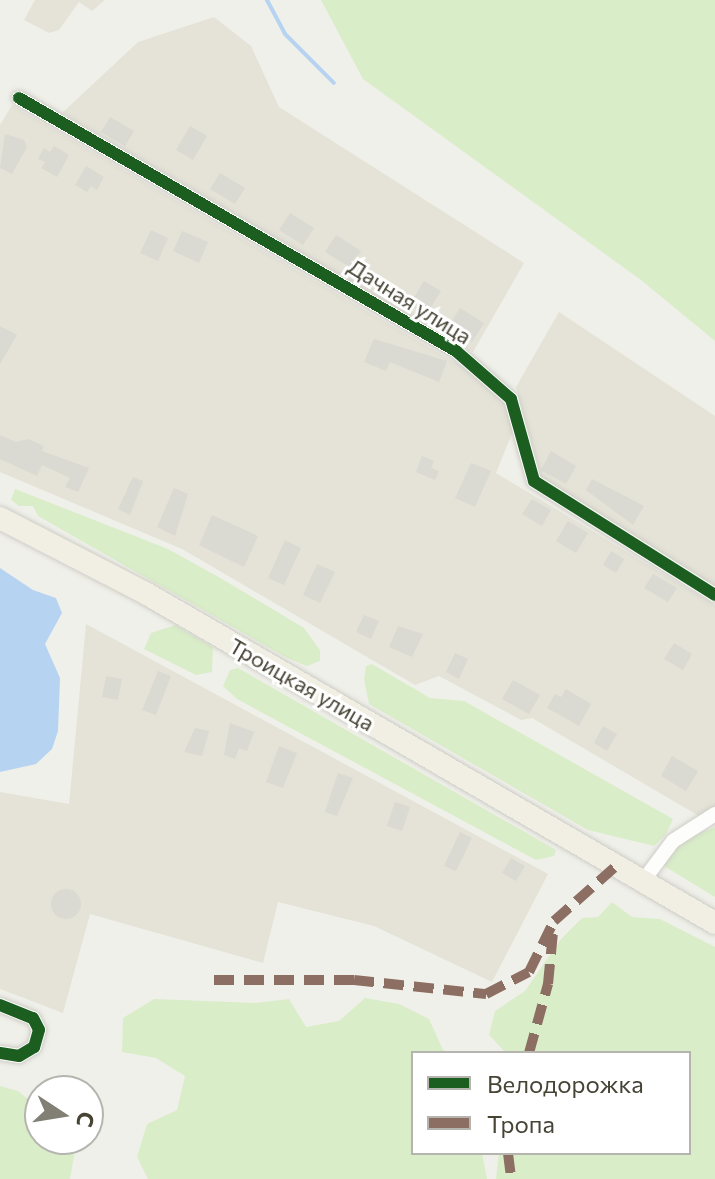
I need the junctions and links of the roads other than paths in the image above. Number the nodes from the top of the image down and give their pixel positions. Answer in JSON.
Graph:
{"nodes":[{"id":1,"x":19,"y":98,"type":"dead end"},
{"id":2,"x":0,"y":518,"type":"edge"},
{"id":3,"x":715,"y":595,"type":"edge"},
{"id":4,"x":715,"y":814,"type":"edge"},
{"id":5,"x":643,"y":881,"type":"junction"},
{"id":6,"x":715,"y":923,"type":"edge"},
{"id":7,"x":0,"y":1005,"type":"edge"},
{"id":8,"x":0,"y":1053,"type":"edge"}],
"edges":[{"from":1,"to":3,"type":"street","name":"Дачная улица"},
{"from":2,"to":5,"type":"main road","name":"Троицкая улица"},
{"from":4,"to":5,"type":"street"},
{"from":5,"to":6,"type":"main road","name":"Троицкая улица"},
{"from":7,"to":8,"type":"street"}]}
